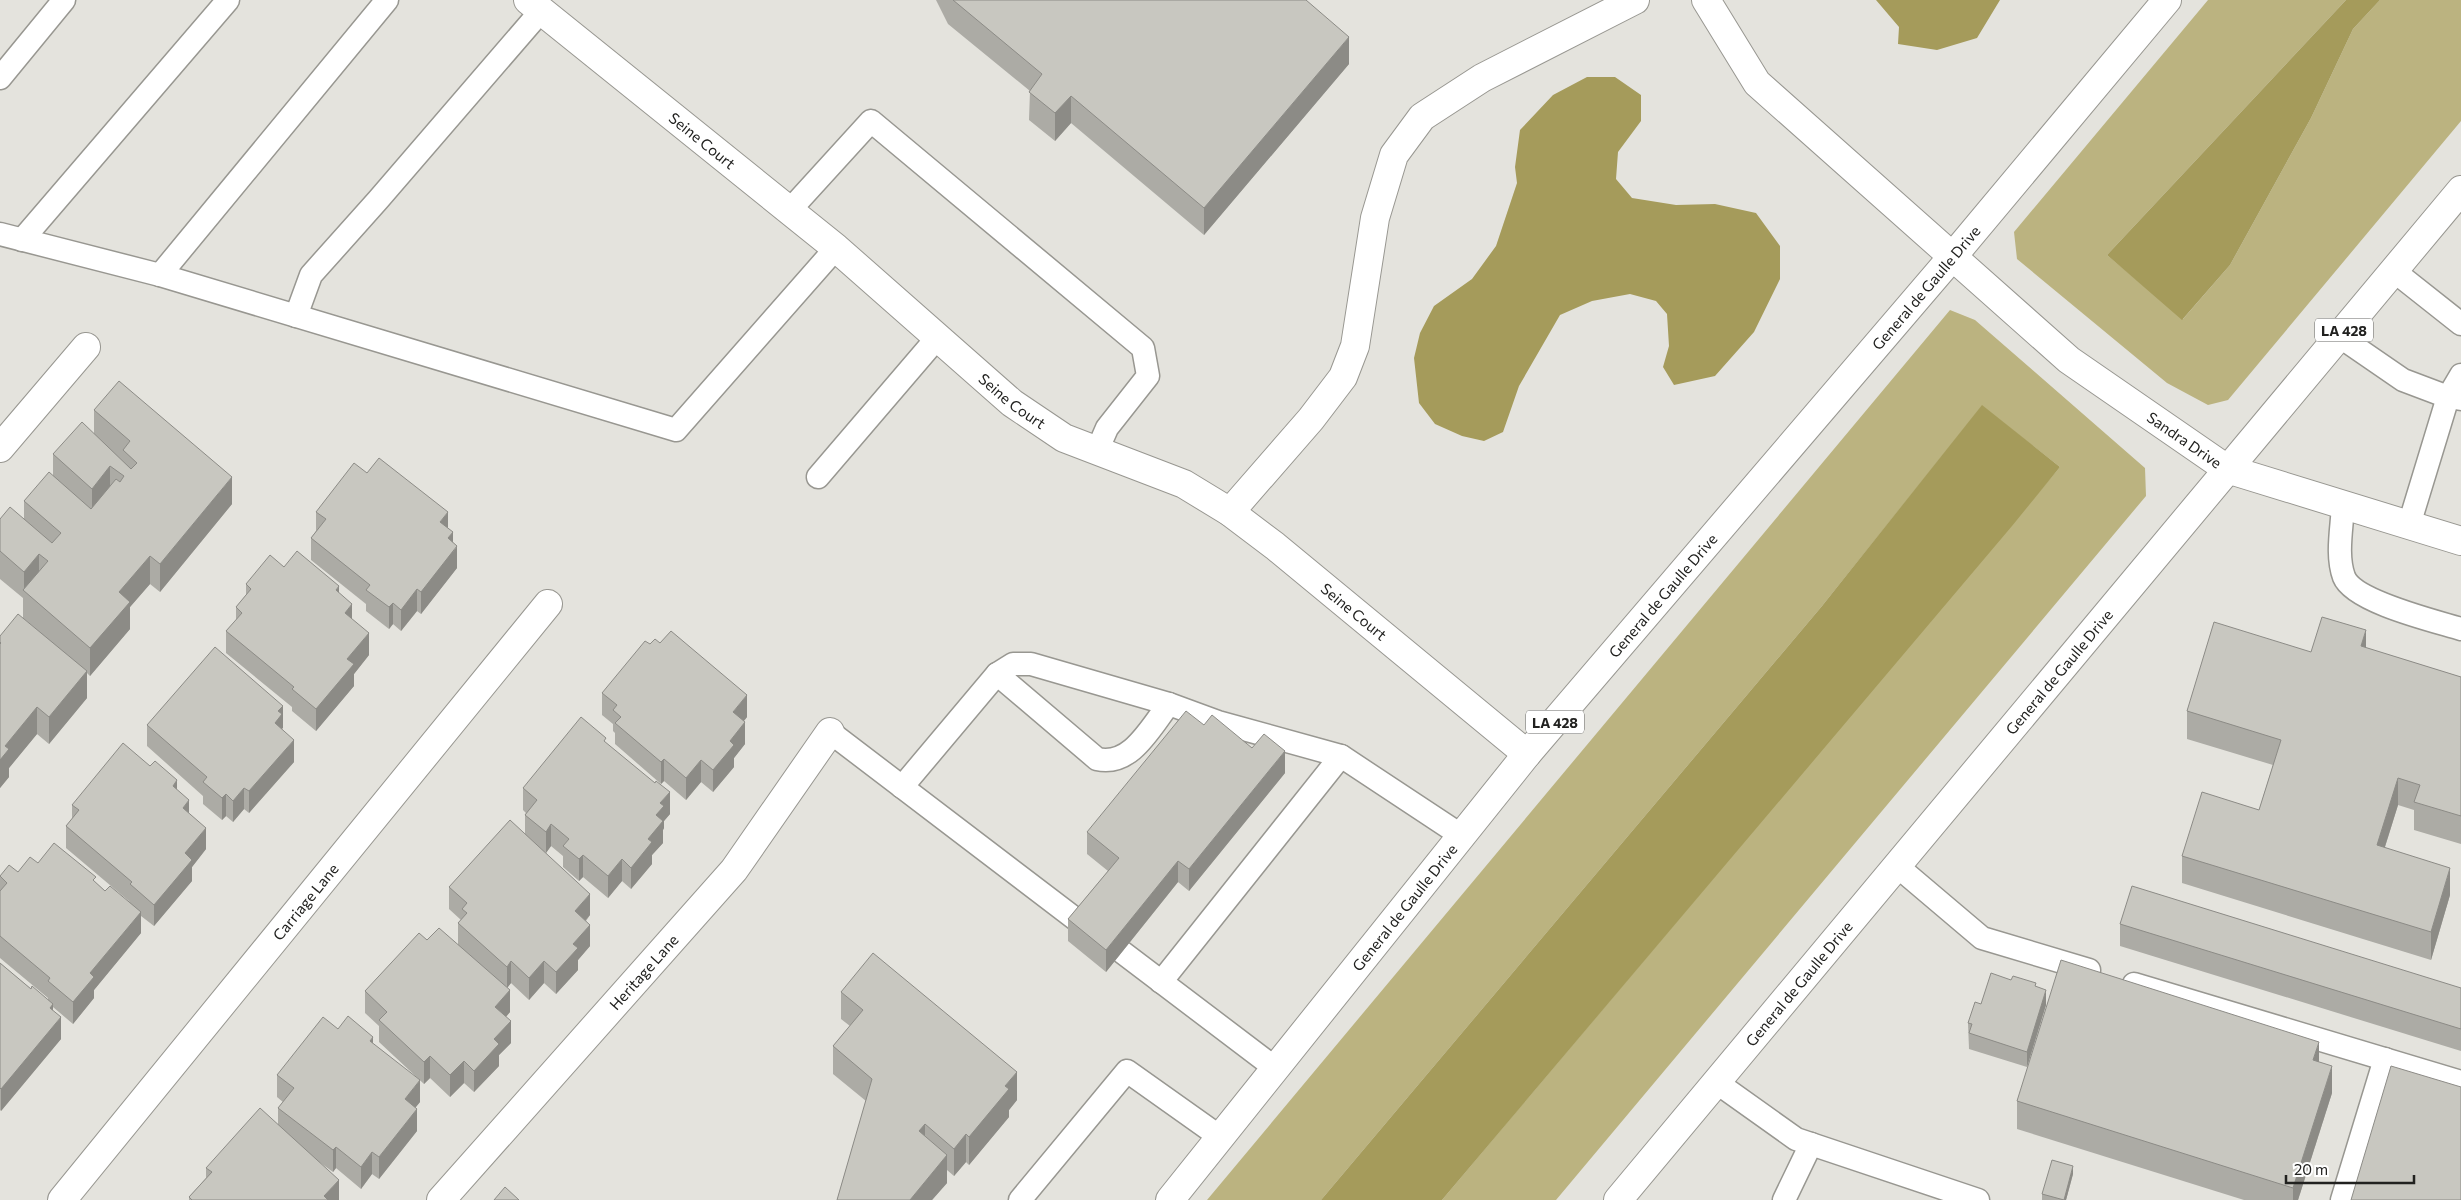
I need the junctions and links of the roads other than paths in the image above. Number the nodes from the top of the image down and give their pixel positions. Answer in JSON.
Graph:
{"nodes":[{"id":1,"x":64,"y":0,"type":"edge"},
{"id":2,"x":228,"y":0,"type":"edge"},
{"id":3,"x":386,"y":0,"type":"edge"},
{"id":4,"x":1635,"y":0,"type":"edge"},
{"id":5,"x":1706,"y":0,"type":"edge"},
{"id":6,"x":2167,"y":0,"type":"edge"},
{"id":7,"x":534,"y":6,"type":"edge"},
{"id":8,"x":0,"y":78,"type":"edge"},
{"id":9,"x":2461,"y":190,"type":"edge"},
{"id":10,"x":789,"y":211,"type":"junction"},
{"id":11,"x":0,"y":234,"type":"edge"},
{"id":12,"x":22,"y":240,"type":"junction"},
{"id":13,"x":836,"y":248,"type":"junction"},
{"id":14,"x":1953,"y":256,"type":"junction"},
{"id":15,"x":2394,"y":271,"type":"junction"},
{"id":16,"x":160,"y":275,"type":"junction"},
{"id":17,"x":296,"y":316,"type":"junction"},
{"id":18,"x":2461,"y":324,"type":"edge"},
{"id":19,"x":2339,"y":336,"type":"junction"},
{"id":20,"x":937,"y":338,"type":"junction"},
{"id":21,"x":86,"y":347,"type":"dead end"},
{"id":22,"x":2461,"y":375,"type":"edge"},
{"id":23,"x":2454,"y":398,"type":"edge"},
{"id":24,"x":0,"y":448,"type":"edge"},
{"id":25,"x":1097,"y":451,"type":"junction"},
{"id":26,"x":2227,"y":469,"type":"junction"},
{"id":27,"x":818,"y":477,"type":"dead end"},
{"id":28,"x":2343,"y":505,"type":"junction"},
{"id":29,"x":1230,"y":512,"type":"junction"},
{"id":30,"x":2409,"y":525,"type":"junction"},
{"id":31,"x":2461,"y":541,"type":"edge"},
{"id":32,"x":548,"y":604,"type":"dead end"},
{"id":33,"x":2461,"y":629,"type":"edge"},
{"id":34,"x":997,"y":674,"type":"junction"},
{"id":35,"x":1169,"y":704,"type":"junction"},
{"id":36,"x":830,"y":732,"type":"joint"},
{"id":37,"x":1527,"y":754,"type":"junction"},
{"id":38,"x":1341,"y":756,"type":"junction"},
{"id":39,"x":902,"y":787,"type":"junction"},
{"id":40,"x":1462,"y":836,"type":"junction"},
{"id":41,"x":1897,"y":866,"type":"junction"},
{"id":42,"x":1082,"y":924,"type":"edge"},
{"id":43,"x":1122,"y":952,"type":"edge"},
{"id":44,"x":1161,"y":982,"type":"junction"},
{"id":45,"x":2385,"y":1059,"type":"junction"},
{"id":46,"x":1276,"y":1068,"type":"junction"},
{"id":47,"x":1716,"y":1082,"type":"junction"},
{"id":48,"x":2461,"y":1082,"type":"edge"},
{"id":49,"x":1220,"y":1137,"type":"junction"},
{"id":50,"x":1812,"y":1144,"type":"junction"},
{"id":51,"x":62,"y":1200,"type":"edge"},
{"id":52,"x":441,"y":1200,"type":"edge"},
{"id":53,"x":1020,"y":1200,"type":"edge"},
{"id":54,"x":1170,"y":1200,"type":"edge"},
{"id":55,"x":1618,"y":1200,"type":"edge"},
{"id":56,"x":1784,"y":1200,"type":"edge"},
{"id":57,"x":1978,"y":1200,"type":"edge"},
{"id":58,"x":2342,"y":1200,"type":"edge"}],
"edges":[{"from":1,"to":8,"type":"lane"},
{"from":2,"to":12,"type":"lane"},
{"from":3,"to":16,"type":"lane"},
{"from":4,"to":29,"type":"street"},
{"from":5,"to":14,"type":"street","name":"Sandra Drive"},
{"from":6,"to":14,"type":"street","name":"General de Gaulle Drive","number":"LA 428"},
{"from":7,"to":10,"type":"street","name":"Seine Court"},
{"from":7,"to":17,"type":"lane"},
{"from":9,"to":15,"type":"street","name":"General de Gaulle Drive","number":"LA 428"},
{"from":10,"to":13,"type":"street","name":"Seine Court"},
{"from":10,"to":25,"type":"lane"},
{"from":11,"to":12,"type":"lane"},
{"from":12,"to":16,"type":"lane"},
{"from":13,"to":17,"type":"lane"},
{"from":13,"to":20,"type":"street","name":"Seine Court"},
{"from":14,"to":26,"type":"street","name":"Sandra Drive"},
{"from":14,"to":37,"type":"street","name":"General de Gaulle Drive","number":"LA 428"},
{"from":15,"to":18,"type":"lane"},
{"from":15,"to":19,"type":"street","name":"General de Gaulle Drive","number":"LA 428"},
{"from":16,"to":17,"type":"lane"},
{"from":19,"to":23,"type":"lane"},
{"from":19,"to":26,"type":"street","name":"General de Gaulle Drive","number":"LA 428"},
{"from":20,"to":25,"type":"street","name":"Seine Court"},
{"from":20,"to":27,"type":"lane"},
{"from":21,"to":24,"type":"street"},
{"from":22,"to":23,"type":"lane"},
{"from":23,"to":30,"type":"lane"},
{"from":25,"to":29,"type":"street","name":"Seine Court"},
{"from":26,"to":28,"type":"street","name":"Sandra Drive"},
{"from":26,"to":41,"type":"street","name":"General de Gaulle Drive","number":"LA 428"},
{"from":28,"to":30,"type":"street","name":"Sandra Drive"},
{"from":28,"to":33,"type":"lane"},
{"from":29,"to":37,"type":"street","name":"Seine Court"},
{"from":30,"to":31,"type":"street","name":"Sandra Drive"},
{"from":32,"to":51,"type":"street","name":"Carriage Lane"},
{"from":34,"to":35,"type":"lane"},
{"from":34,"to":35,"type":"lane"},
{"from":34,"to":39,"type":"lane"},
{"from":35,"to":38,"type":"lane"},
{"from":36,"to":39,"type":"lane"},
{"from":36,"to":52,"type":"street","name":"Heritage Lane"},
{"from":37,"to":40,"type":"street","name":"General de Gaulle Drive","number":"LA 428"},
{"from":38,"to":40,"type":"lane"},
{"from":38,"to":44,"type":"lane"},
{"from":39,"to":42,"type":"lane"},
{"from":40,"to":46,"type":"street","name":"General de Gaulle Drive","number":"LA 428"},
{"from":41,"to":45,"type":"lane"},
{"from":41,"to":47,"type":"street","name":"General de Gaulle Drive","number":"LA 428"},
{"from":43,"to":44,"type":"lane"},
{"from":44,"to":46,"type":"lane"},
{"from":45,"to":48,"type":"lane"},
{"from":45,"to":58,"type":"lane"},
{"from":46,"to":49,"type":"street","name":"General de Gaulle Drive","number":"LA 428"},
{"from":47,"to":50,"type":"lane"},
{"from":47,"to":55,"type":"street","name":"General de Gaulle Drive","number":"LA 428"},
{"from":49,"to":53,"type":"lane"},
{"from":49,"to":54,"type":"street","name":"General de Gaulle Drive","number":"LA 428"},
{"from":50,"to":56,"type":"lane"},
{"from":50,"to":57,"type":"lane"}]}
